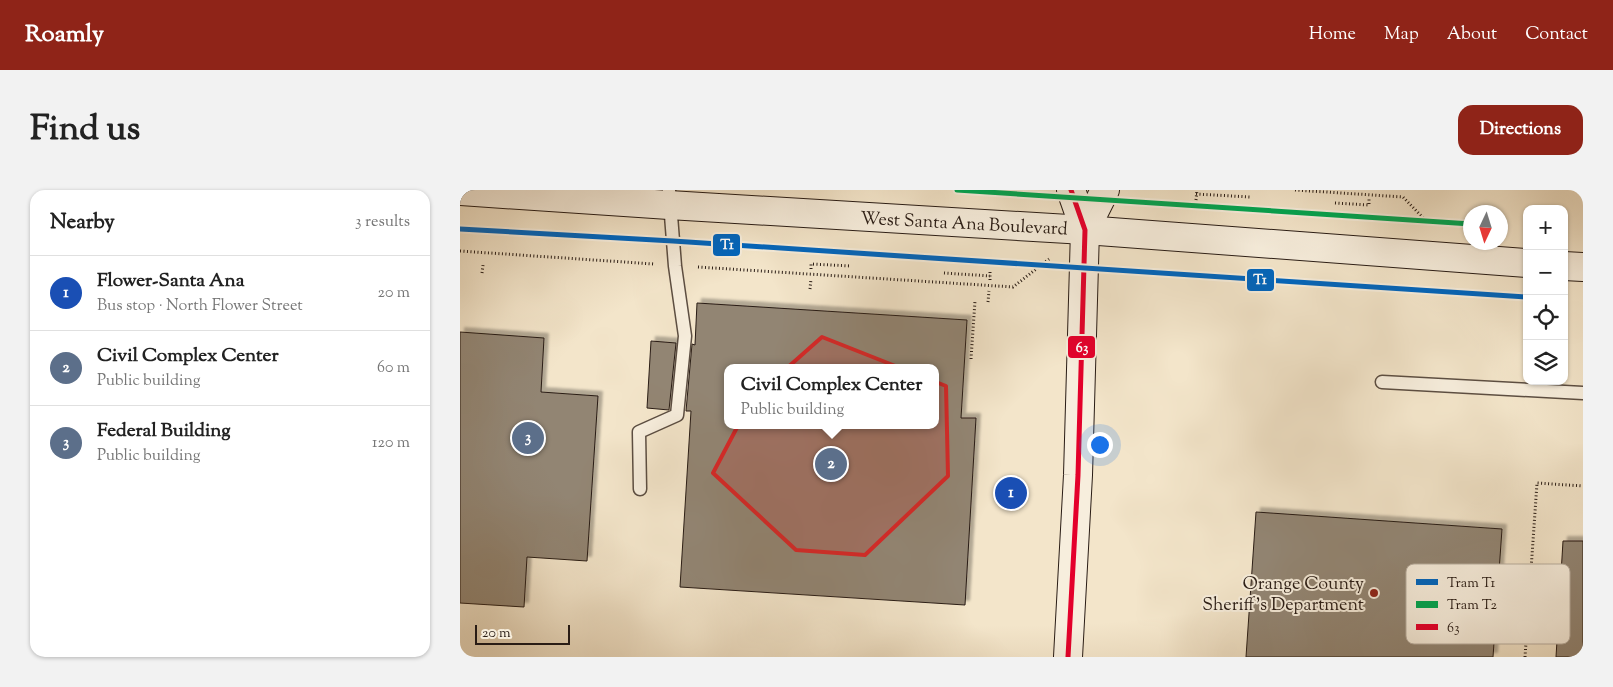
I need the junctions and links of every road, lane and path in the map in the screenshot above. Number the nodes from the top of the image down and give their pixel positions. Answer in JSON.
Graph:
{"nodes":[{"id":1,"x":1071,"y":190,"type":"edge"},
{"id":2,"x":1105,"y":190,"type":"edge"},
{"id":3,"x":1295,"y":190,"type":"edge"},
{"id":4,"x":460,"y":191,"type":"edge"},
{"id":5,"x":1196,"y":192,"type":"edge"},
{"id":6,"x":1250,"y":197,"type":"dead end"},
{"id":7,"x":669,"y":198,"type":"edge"},
{"id":8,"x":1369,"y":199,"type":"dead end"},
{"id":9,"x":1196,"y":200,"type":"dead end"},
{"id":10,"x":1335,"y":203,"type":"dead end"},
{"id":11,"x":1085,"y":230,"type":"junction"},
{"id":12,"x":460,"y":251,"type":"edge"},
{"id":13,"x":1462,"y":259,"type":"junction"},
{"id":14,"x":1523,"y":263,"type":"edge"},
{"id":15,"x":483,"y":266,"type":"dead end"},
{"id":16,"x":675,"y":266,"type":"junction"},
{"id":17,"x":851,"y":266,"type":"dead end"},
{"id":18,"x":1568,"y":266,"type":"edge"},
{"id":19,"x":1583,"y":268,"type":"edge"},
{"id":20,"x":811,"y":269,"type":"dead end"},
{"id":21,"x":990,"y":271,"type":"dead end"},
{"id":22,"x":482,"y":273,"type":"dead end"},
{"id":23,"x":944,"y":273,"type":"dead end"},
{"id":24,"x":811,"y":279,"type":"dead end"},
{"id":25,"x":810,"y":289,"type":"dead end"},
{"id":26,"x":989,"y":291,"type":"dead end"},
{"id":27,"x":976,"y":302,"type":"dead end"},
{"id":28,"x":988,"y":302,"type":"dead end"},
{"id":29,"x":972,"y":359,"type":"dead end"},
{"id":30,"x":1382,"y":382,"type":"dead end"},
{"id":31,"x":1583,"y":393,"type":"edge"},
{"id":32,"x":1583,"y":486,"type":"edge"},
{"id":33,"x":640,"y":489,"type":"dead end"},
{"id":34,"x":1531,"y":564,"type":"edge"},
{"id":35,"x":1526,"y":644,"type":"edge"},
{"id":36,"x":1068,"y":657,"type":"edge"},
{"id":37,"x":1525,"y":657,"type":"edge"}],
"edges":[{"from":1,"to":11,"type":"main road"},
{"from":2,"to":11,"type":"main road"},
{"from":3,"to":13,"type":"path"},
{"from":4,"to":7,"type":"main road","name":"West Santa Ana Boulevard"},
{"from":5,"to":6,"type":"path"},
{"from":5,"to":9,"type":"path"},
{"from":7,"to":11,"type":"main road","name":"West Santa Ana Boulevard"},
{"from":7,"to":16,"type":"lane"},
{"from":8,"to":10,"type":"path"},
{"from":11,"to":13,"type":"main road","name":"West Santa Ana Boulevard"},
{"from":11,"to":16,"type":"path"},
{"from":11,"to":36,"type":"main road"},
{"from":12,"to":16,"type":"path"},
{"from":13,"to":14,"type":"main road","name":"West Santa Ana Boulevard"},
{"from":15,"to":22,"type":"path"},
{"from":16,"to":33,"type":"lane"},
{"from":17,"to":20,"type":"path"},
{"from":18,"to":19,"type":"main road"},
{"from":21,"to":23,"type":"path"},
{"from":24,"to":25,"type":"path"},
{"from":26,"to":28,"type":"path"},
{"from":27,"to":29,"type":"path"},
{"from":30,"to":31,"type":"lane"},
{"from":32,"to":34,"type":"path"},
{"from":35,"to":37,"type":"path"}]}
